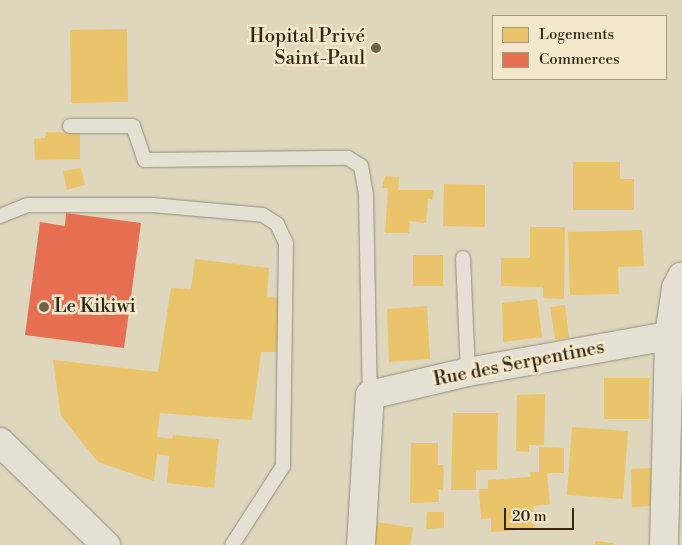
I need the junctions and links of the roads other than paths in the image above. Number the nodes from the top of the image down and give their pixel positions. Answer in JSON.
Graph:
{"nodes":[{"id":1,"x":70,"y":126,"type":"dead end"},
{"id":2,"x":0,"y":216,"type":"edge"},
{"id":3,"x":463,"y":258,"type":"dead end"},
{"id":4,"x":682,"y":276,"type":"edge"},
{"id":5,"x":669,"y":336,"type":"junction"},
{"id":6,"x":468,"y":372,"type":"junction"},
{"id":7,"x":370,"y":395,"type":"junction"},
{"id":8,"x":0,"y":442,"type":"edge"},
{"id":9,"x":106,"y":545,"type":"edge"},
{"id":10,"x":232,"y":545,"type":"edge"},
{"id":11,"x":361,"y":545,"type":"edge"},
{"id":12,"x":664,"y":545,"type":"edge"}],
"edges":[{"from":1,"to":7,"type":"lane"},
{"from":2,"to":10,"type":"lane"},
{"from":3,"to":6,"type":"lane"},
{"from":4,"to":5,"type":"street"},
{"from":5,"to":6,"type":"street","name":"Rue des Serpentines"},
{"from":5,"to":12,"type":"street"},
{"from":6,"to":7,"type":"street","name":"Rue des Serpentines"},
{"from":7,"to":11,"type":"street"},
{"from":8,"to":9,"type":"street"}]}
